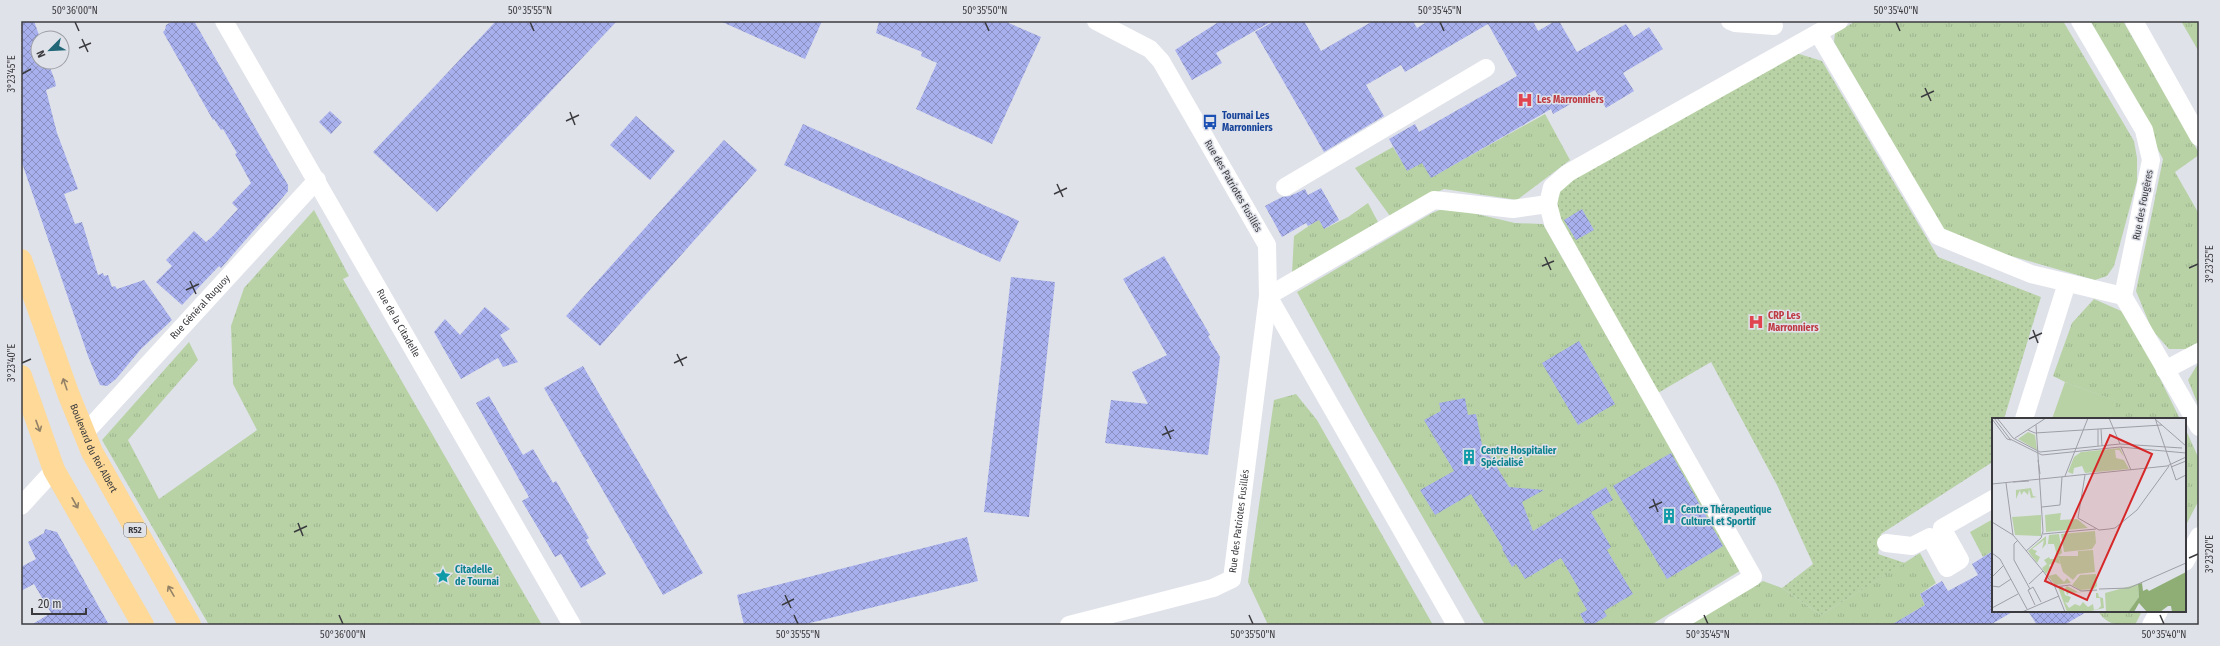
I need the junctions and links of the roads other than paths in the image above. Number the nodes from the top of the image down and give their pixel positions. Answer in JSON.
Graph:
{"nodes":[{"id":1,"x":224,"y":21,"type":"edge"},
{"id":2,"x":1096,"y":21,"type":"edge"},
{"id":3,"x":1730,"y":21,"type":"edge"},
{"id":4,"x":1838,"y":21,"type":"edge"},
{"id":5,"x":2080,"y":21,"type":"edge"},
{"id":6,"x":2134,"y":21,"type":"edge"},
{"id":7,"x":1773,"y":24,"type":"edge"},
{"id":8,"x":1121,"y":28,"type":"edge"},
{"id":9,"x":1818,"y":33,"type":"junction"},
{"id":10,"x":1786,"y":50,"type":"junction"},
{"id":11,"x":1486,"y":68,"type":"dead end"},
{"id":12,"x":2199,"y":137,"type":"edge"},
{"id":13,"x":316,"y":180,"type":"junction"},
{"id":14,"x":1285,"y":186,"type":"dead end"},
{"id":15,"x":1548,"y":204,"type":"junction"},
{"id":16,"x":21,"y":260,"type":"edge"},
{"id":17,"x":2067,"y":282,"type":"junction"},
{"id":18,"x":1268,"y":296,"type":"junction"},
{"id":19,"x":2123,"y":296,"type":"junction"},
{"id":20,"x":2199,"y":352,"type":"edge"},
{"id":21,"x":2165,"y":370,"type":"junction"},
{"id":22,"x":21,"y":376,"type":"edge"},
{"id":23,"x":2024,"y":418,"type":"edge"},
{"id":24,"x":2199,"y":427,"type":"edge"},
{"id":25,"x":84,"y":434,"type":"junction"},
{"id":26,"x":54,"y":470,"type":"junction"},
{"id":27,"x":1992,"y":500,"type":"edge"},
{"id":28,"x":21,"y":506,"type":"edge"},
{"id":29,"x":2199,"y":536,"type":"edge"},
{"id":30,"x":1886,"y":543,"type":"dead end"},
{"id":31,"x":2186,"y":560,"type":"edge"},
{"id":32,"x":2158,"y":612,"type":"edge"},
{"id":33,"x":143,"y":625,"type":"edge"},
{"id":34,"x":190,"y":625,"type":"edge"},
{"id":35,"x":572,"y":625,"type":"edge"},
{"id":36,"x":1069,"y":625,"type":"edge"},
{"id":37,"x":1456,"y":625,"type":"edge"},
{"id":38,"x":1673,"y":625,"type":"edge"},
{"id":39,"x":2151,"y":625,"type":"edge"}],
"edges":[{"from":1,"to":13,"type":"street","name":"Rue de la Citadelle"},
{"from":2,"to":8,"type":"street","name":"Rue des Patriotes Fusillés"},
{"from":3,"to":7,"type":"street"},
{"from":4,"to":9,"type":"street"},
{"from":5,"to":19,"type":"street","name":"Rue des Fougères"},
{"from":6,"to":12,"type":"street"},
{"from":7,"to":10,"type":"street"},
{"from":8,"to":18,"type":"street","name":"Rue des Patriotes Fusillés"},
{"from":9,"to":10,"type":"street"},
{"from":9,"to":17,"type":"street"},
{"from":10,"to":15,"type":"street"},
{"from":11,"to":14,"type":"street"},
{"from":13,"to":25,"type":"street","name":"Rue Général Ruquoy"},
{"from":13,"to":35,"type":"street","name":"Rue de la Citadelle"},
{"from":15,"to":18,"type":"street"},
{"from":15,"to":38,"type":"street"},
{"from":25,"to":16,"type":"main road","name":"Boulevard du Roi Albert","number":"R52","one_way":true},
{"from":17,"to":19,"type":"street"},
{"from":17,"to":23,"type":"street"},
{"from":18,"to":36,"type":"street","name":"Rue des Patriotes Fusillés"},
{"from":18,"to":37,"type":"street","name":"Rue des Patriotes Fusillés"},
{"from":19,"to":21,"type":"street"},
{"from":20,"to":21,"type":"street"},
{"from":21,"to":24,"type":"street"},
{"from":22,"to":26,"type":"main road","one_way":true},
{"from":34,"to":25,"type":"main road","name":"Boulevard du Roi Albert","number":"R52","one_way":true},
{"from":26,"to":28,"type":"street"},
{"from":26,"to":33,"type":"main road","one_way":true},
{"from":27,"to":30,"type":"street"},
{"from":29,"to":31,"type":"street"},
{"from":32,"to":39,"type":"street"}]}
